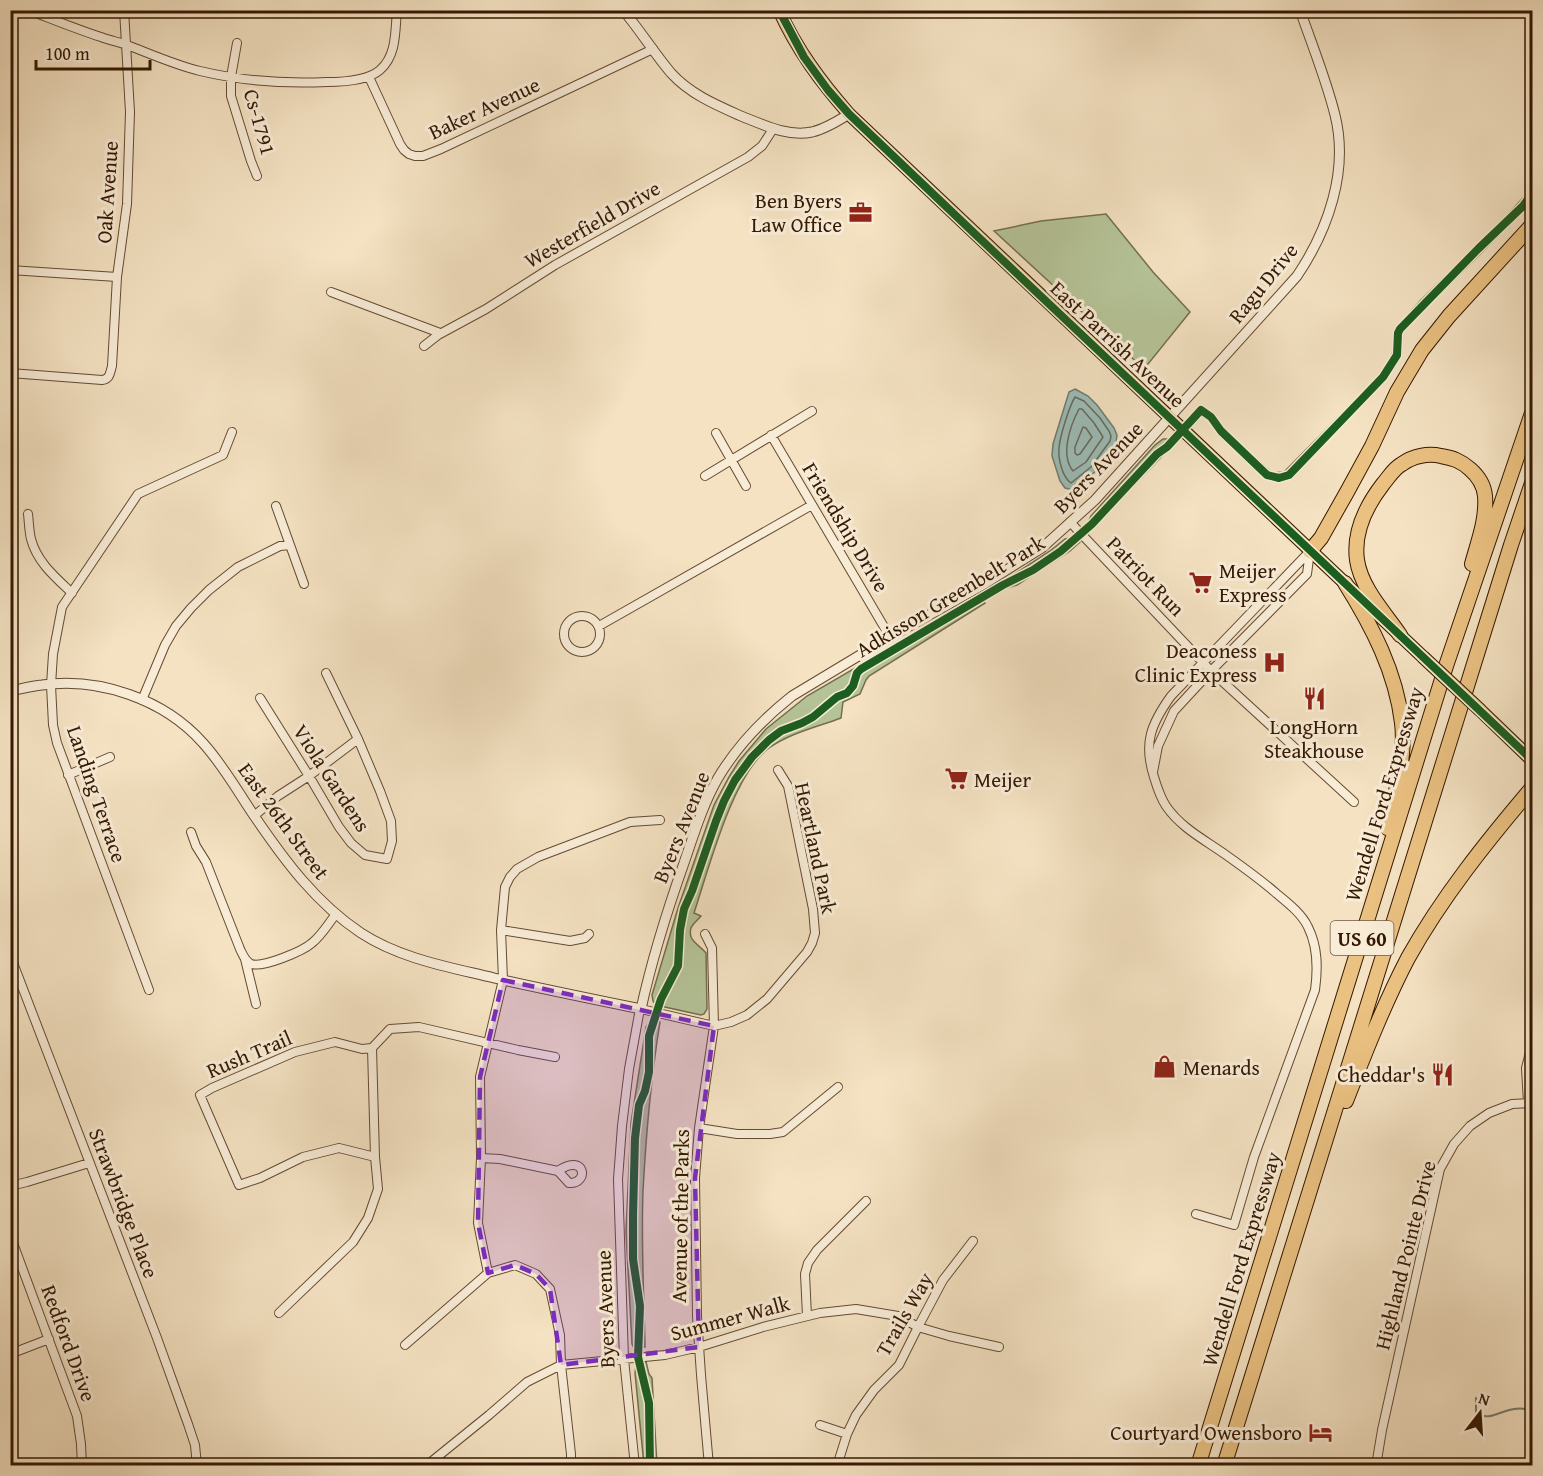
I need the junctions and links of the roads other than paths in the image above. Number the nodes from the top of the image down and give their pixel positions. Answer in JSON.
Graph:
{"nodes":[{"id":1,"x":28,"y":10,"type":"edge"},
{"id":2,"x":124,"y":10,"type":"edge"},
{"id":3,"x":397,"y":10,"type":"edge"},
{"id":4,"x":623,"y":10,"type":"edge"},
{"id":5,"x":779,"y":10,"type":"edge"},
{"id":6,"x":1300,"y":10,"type":"edge"},
{"id":7,"x":237,"y":43,"type":"dead end"},
{"id":8,"x":126,"y":45,"type":"junction"},
{"id":9,"x":653,"y":49,"type":"junction"},
{"id":10,"x":231,"y":77,"type":"junction"},
{"id":11,"x":369,"y":77,"type":"junction"},
{"id":12,"x":849,"y":114,"type":"junction"},
{"id":13,"x":773,"y":129,"type":"junction"},
{"id":14,"x":258,"y":176,"type":"dead end"},
{"id":15,"x":1533,"y":225,"type":"edge"},
{"id":16,"x":10,"y":270,"type":"edge"},
{"id":17,"x":117,"y":277,"type":"junction"},
{"id":18,"x":331,"y":292,"type":"dead end"},
{"id":19,"x":440,"y":333,"type":"junction"},
{"id":20,"x":424,"y":346,"type":"dead end"},
{"id":21,"x":10,"y":373,"type":"edge"},
{"id":22,"x":812,"y":411,"type":"dead end"},
{"id":23,"x":1533,"y":413,"type":"edge"},
{"id":24,"x":1170,"y":418,"type":"junction"},
{"id":25,"x":232,"y":432,"type":"dead end"},
{"id":26,"x":716,"y":433,"type":"dead end"},
{"id":27,"x":771,"y":435,"type":"junction"},
{"id":28,"x":730,"y":460,"type":"junction"},
{"id":29,"x":705,"y":476,"type":"dead end"},
{"id":30,"x":1533,"y":483,"type":"edge"},
{"id":31,"x":746,"y":486,"type":"dead end"},
{"id":32,"x":812,"y":505,"type":"junction"},
{"id":33,"x":276,"y":506,"type":"dead end"},
{"id":34,"x":28,"y":514,"type":"dead end"},
{"id":35,"x":1070,"y":522,"type":"junction"},
{"id":36,"x":290,"y":545,"type":"junction"},
{"id":37,"x":1310,"y":550,"type":"junction"},
{"id":38,"x":1345,"y":583,"type":"junction"},
{"id":39,"x":304,"y":584,"type":"dead end"},
{"id":40,"x":72,"y":593,"type":"junction"},
{"id":41,"x":599,"y":626,"type":"junction"},
{"id":42,"x":1400,"y":635,"type":"junction"},
{"id":43,"x":890,"y":638,"type":"junction"},
{"id":44,"x":1202,"y":662,"type":"junction"},
{"id":45,"x":1446,"y":666,"type":"junction"},
{"id":46,"x":1211,"y":671,"type":"junction"},
{"id":47,"x":326,"y":673,"type":"dead end"},
{"id":48,"x":51,"y":685,"type":"junction"},
{"id":49,"x":10,"y":691,"type":"edge"},
{"id":50,"x":260,"y":698,"type":"dead end"},
{"id":51,"x":142,"y":700,"type":"junction"},
{"id":52,"x":358,"y":739,"type":"junction"},
{"id":53,"x":110,"y":757,"type":"dead end"},
{"id":54,"x":1533,"y":760,"type":"edge"},
{"id":55,"x":778,"y":770,"type":"dead end"},
{"id":56,"x":1153,"y":773,"type":"junction"},
{"id":57,"x":69,"y":775,"type":"junction"},
{"id":58,"x":309,"y":776,"type":"junction"},
{"id":59,"x":1533,"y":788,"type":"edge"},
{"id":60,"x":1354,"y":802,"type":"dead end"},
{"id":61,"x":254,"y":816,"type":"junction"},
{"id":62,"x":660,"y":820,"type":"dead end"},
{"id":63,"x":191,"y":832,"type":"dead end"},
{"id":64,"x":336,"y":914,"type":"junction"},
{"id":65,"x":501,"y":930,"type":"junction"},
{"id":66,"x":589,"y":934,"type":"dead end"},
{"id":67,"x":705,"y":934,"type":"dead end"},
{"id":68,"x":10,"y":955,"type":"edge"},
{"id":69,"x":1356,"y":956,"type":"junction"},
{"id":70,"x":245,"y":959,"type":"junction"},
{"id":71,"x":503,"y":980,"type":"junction"},
{"id":72,"x":149,"y":990,"type":"dead end"},
{"id":73,"x":256,"y":1004,"type":"dead end"},
{"id":74,"x":641,"y":1009,"type":"junction"},
{"id":75,"x":714,"y":1026,"type":"junction"},
{"id":76,"x":489,"y":1043,"type":"junction"},
{"id":77,"x":1533,"y":1045,"type":"edge"},
{"id":78,"x":372,"y":1048,"type":"junction"},
{"id":79,"x":555,"y":1057,"type":"dead end"},
{"id":80,"x":838,"y":1087,"type":"dead end"},
{"id":81,"x":1530,"y":1103,"type":"edge"},
{"id":82,"x":699,"y":1128,"type":"junction"},
{"id":83,"x":375,"y":1156,"type":"junction"},
{"id":84,"x":481,"y":1158,"type":"junction"},
{"id":85,"x":89,"y":1163,"type":"junction"},
{"id":86,"x":558,"y":1171,"type":"dead end"},
{"id":87,"x":10,"y":1186,"type":"edge"},
{"id":88,"x":866,"y":1200,"type":"dead end"},
{"id":89,"x":1305,"y":1206,"type":"junction"},
{"id":90,"x":1196,"y":1214,"type":"dead end"},
{"id":91,"x":10,"y":1235,"type":"edge"},
{"id":92,"x":974,"y":1241,"type":"dead end"},
{"id":93,"x":488,"y":1273,"type":"junction"},
{"id":94,"x":279,"y":1313,"type":"dead end"},
{"id":95,"x":807,"y":1316,"type":"junction"},
{"id":96,"x":918,"y":1327,"type":"junction"},
{"id":97,"x":49,"y":1339,"type":"junction"},
{"id":98,"x":405,"y":1345,"type":"dead end"},
{"id":99,"x":699,"y":1347,"type":"junction"},
{"id":100,"x":999,"y":1347,"type":"dead end"},
{"id":101,"x":10,"y":1354,"type":"edge"},
{"id":102,"x":624,"y":1359,"type":"junction"},
{"id":103,"x":561,"y":1365,"type":"junction"},
{"id":104,"x":820,"y":1425,"type":"dead end"},
{"id":105,"x":847,"y":1434,"type":"junction"},
{"id":106,"x":82,"y":1466,"type":"edge"},
{"id":107,"x":196,"y":1466,"type":"edge"},
{"id":108,"x":426,"y":1466,"type":"edge"},
{"id":109,"x":571,"y":1466,"type":"edge"},
{"id":110,"x":635,"y":1466,"type":"edge"},
{"id":111,"x":709,"y":1466,"type":"edge"},
{"id":112,"x":837,"y":1466,"type":"edge"},
{"id":113,"x":1198,"y":1466,"type":"edge"},
{"id":114,"x":1224,"y":1466,"type":"edge"},
{"id":115,"x":1376,"y":1466,"type":"edge"}],
"edges":[{"from":1,"to":8,"type":"street"},
{"from":2,"to":8,"type":"street","name":"Oak Avenue"},
{"from":3,"to":11,"type":"street"},
{"from":4,"to":9,"type":"street"},
{"from":5,"to":12,"type":"main road","name":"East Parrish Avenue"},
{"from":6,"to":24,"type":"street","name":"Ragu Drive"},
{"from":7,"to":10,"type":"street","name":"Cs-1791"},
{"from":8,"to":10,"type":"street"},
{"from":8,"to":17,"type":"street","name":"Oak Avenue"},
{"from":9,"to":11,"type":"street","name":"Baker Avenue"},
{"from":9,"to":13,"type":"street"},
{"from":10,"to":11,"type":"street"},
{"from":10,"to":14,"type":"street","name":"Cs-1791"},
{"from":12,"to":13,"type":"street"},
{"from":12,"to":24,"type":"main road","name":"East Parrish Avenue"},
{"from":13,"to":19,"type":"street","name":"Westerfield Drive"},
{"from":15,"to":37,"type":"highway"},
{"from":16,"to":17,"type":"street"},
{"from":17,"to":21,"type":"street","name":"Oak Avenue"},
{"from":18,"to":19,"type":"street"},
{"from":19,"to":20,"type":"street","name":"Westerfield Drive"},
{"from":22,"to":27,"type":"street"},
{"from":23,"to":45,"type":"highway","name":"Wendell Ford Expressway","number":"US 60"},
{"from":24,"to":35,"type":"street","name":"Byers Avenue"},
{"from":24,"to":37,"type":"main road","name":"East Parrish Avenue"},
{"from":25,"to":40,"type":"street","name":"Landing Terrace"},
{"from":26,"to":28,"type":"street"},
{"from":27,"to":28,"type":"street"},
{"from":27,"to":32,"type":"street","name":"Friendship Drive"},
{"from":28,"to":29,"type":"street"},
{"from":28,"to":31,"type":"street"},
{"from":30,"to":89,"type":"highway","number":"US 60"},
{"from":32,"to":41,"type":"street"},
{"from":32,"to":43,"type":"street","name":"Friendship Drive"},
{"from":33,"to":36,"type":"street"},
{"from":34,"to":40,"type":"street"},
{"from":35,"to":43,"type":"street","name":"Byers Avenue"},
{"from":35,"to":44,"type":"street","name":"Patriot Run"},
{"from":36,"to":39,"type":"street"},
{"from":36,"to":51,"type":"street"},
{"from":37,"to":38,"type":"main road","name":"East Parrish Avenue"},
{"from":37,"to":44,"type":"street"},
{"from":37,"to":46,"type":"street"},
{"from":38,"to":42,"type":"main road","name":"East Parrish Avenue"},
{"from":38,"to":69,"type":"highway"},
{"from":40,"to":48,"type":"street","name":"Landing Terrace"},
{"from":41,"to":41,"type":"street"},
{"from":42,"to":45,"type":"highway"},
{"from":42,"to":54,"type":"main road","name":"East Parrish Avenue","bridge":true},
{"from":43,"to":74,"type":"street","name":"Byers Avenue"},
{"from":44,"to":46,"type":"street","name":"Patriot Run"},
{"from":44,"to":56,"type":"street"},
{"from":45,"to":69,"type":"highway","name":"Wendell Ford Expressway","number":"US 60"},
{"from":46,"to":56,"type":"street"},
{"from":46,"to":60,"type":"street","name":"Patriot Run"},
{"from":47,"to":52,"type":"street"},
{"from":48,"to":49,"type":"street","name":"East 26th Street"},
{"from":48,"to":51,"type":"street","name":"East 26th Street"},
{"from":48,"to":57,"type":"street","name":"Landing Terrace"},
{"from":50,"to":58,"type":"street","name":"Viola Gardens"},
{"from":51,"to":61,"type":"street","name":"East 26th Street"},
{"from":52,"to":58,"type":"street"},
{"from":52,"to":58,"type":"street","name":"Viola Gardens"},
{"from":53,"to":57,"type":"street"},
{"from":55,"to":75,"type":"street","name":"Heartland Park"},
{"from":56,"to":90,"type":"street"},
{"from":57,"to":72,"type":"street","name":"Landing Terrace"},
{"from":58,"to":61,"type":"street"},
{"from":59,"to":89,"type":"highway"},
{"from":61,"to":64,"type":"street","name":"East 26th Street"},
{"from":62,"to":65,"type":"street"},
{"from":63,"to":70,"type":"street"},
{"from":64,"to":70,"type":"street"},
{"from":64,"to":71,"type":"street","name":"East 26th Street"},
{"from":65,"to":66,"type":"street"},
{"from":65,"to":71,"type":"street"},
{"from":67,"to":75,"type":"street","name":"Avenue of the Parks"},
{"from":68,"to":85,"type":"street","name":"Strawbridge Place"},
{"from":69,"to":113,"type":"highway","name":"Wendell Ford Expressway","number":"US 60"},
{"from":70,"to":73,"type":"street"},
{"from":71,"to":74,"type":"street","name":"East 26th Street"},
{"from":71,"to":76,"type":"street"},
{"from":74,"to":75,"type":"street"},
{"from":74,"to":102,"type":"street","name":"Byers Avenue"},
{"from":75,"to":82,"type":"street","name":"Avenue of the Parks"},
{"from":76,"to":78,"type":"street"},
{"from":76,"to":79,"type":"street"},
{"from":76,"to":84,"type":"street"},
{"from":77,"to":81,"type":"street"},
{"from":78,"to":83,"type":"street"},
{"from":78,"to":83,"type":"street","name":"Rush Trail"},
{"from":80,"to":82,"type":"street"},
{"from":81,"to":115,"type":"street","name":"Highland Pointe Drive"},
{"from":82,"to":99,"type":"street","name":"Avenue of the Parks"},
{"from":83,"to":94,"type":"street"},
{"from":84,"to":86,"type":"street"},
{"from":84,"to":93,"type":"street"},
{"from":85,"to":87,"type":"street"},
{"from":85,"to":107,"type":"street","name":"Strawbridge Place"},
{"from":88,"to":95,"type":"street"},
{"from":89,"to":114,"type":"highway","number":"US 60"},
{"from":91,"to":97,"type":"street","name":"Redford Drive"},
{"from":92,"to":96,"type":"street","name":"Trails Way"},
{"from":93,"to":98,"type":"street"},
{"from":93,"to":103,"type":"street"},
{"from":95,"to":96,"type":"street","name":"Summer Walk"},
{"from":95,"to":99,"type":"street","name":"Summer Walk"},
{"from":96,"to":100,"type":"street","name":"Summer Walk"},
{"from":96,"to":105,"type":"street","name":"Trails Way"},
{"from":97,"to":101,"type":"street"},
{"from":97,"to":106,"type":"street","name":"Redford Drive"},
{"from":99,"to":102,"type":"street","name":"Summer Walk"},
{"from":99,"to":111,"type":"street","name":"Avenue of the Parks"},
{"from":102,"to":103,"type":"street","name":"Summer Walk"},
{"from":102,"to":110,"type":"street","name":"Byers Avenue"},
{"from":103,"to":108,"type":"street","name":"Summer Walk"},
{"from":103,"to":109,"type":"street"},
{"from":104,"to":105,"type":"street"},
{"from":105,"to":112,"type":"street","name":"Trails Way"}]}
